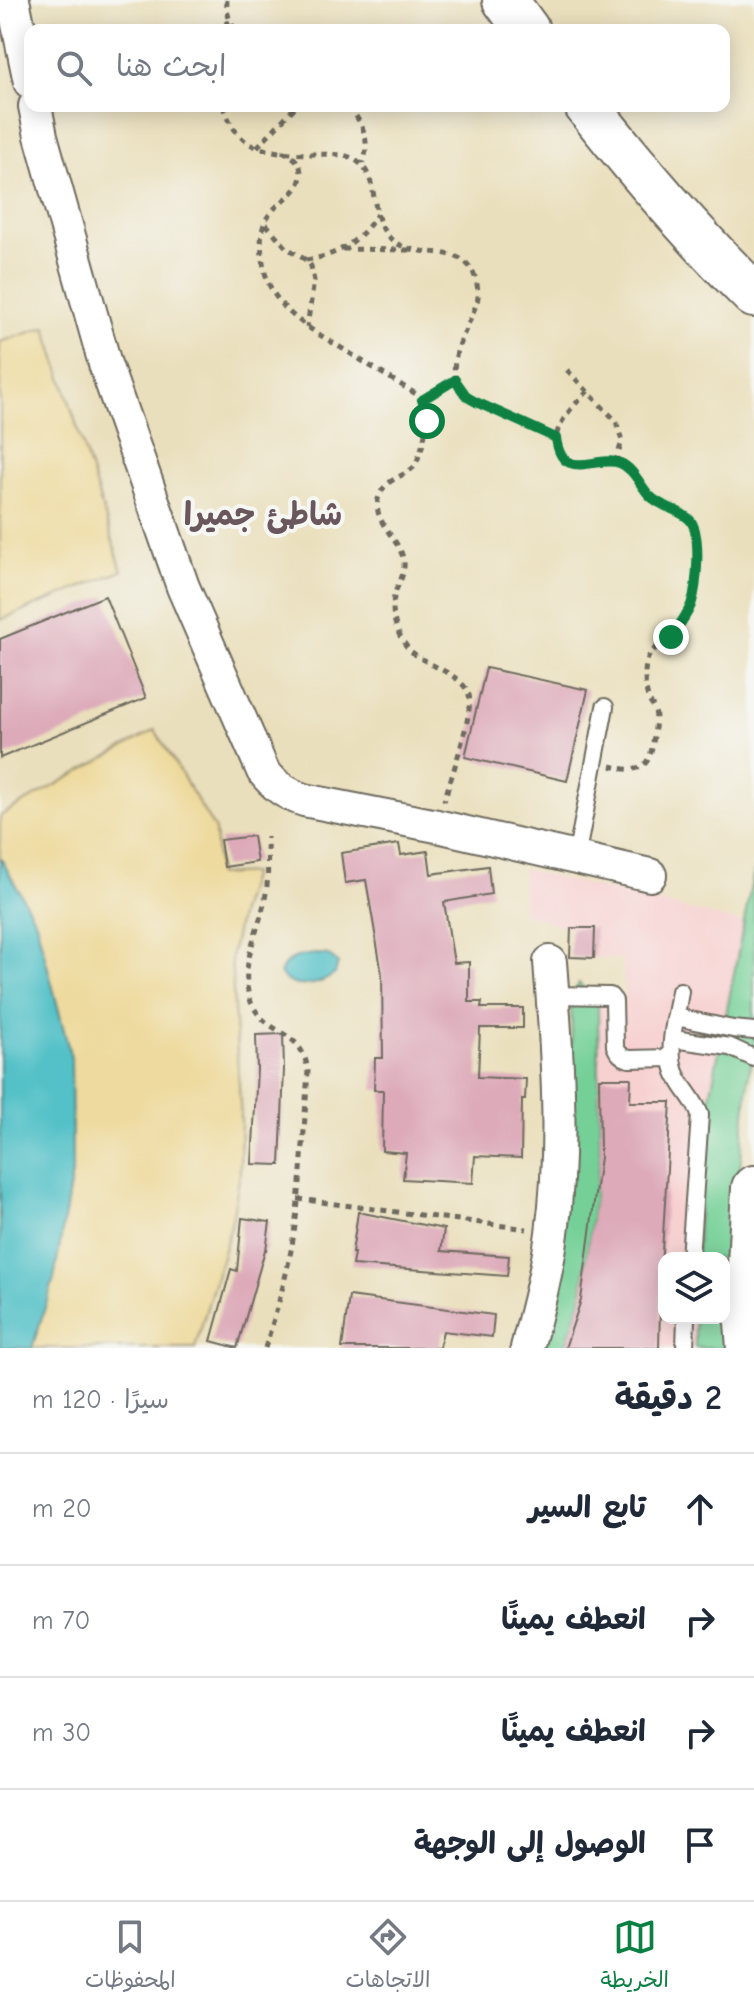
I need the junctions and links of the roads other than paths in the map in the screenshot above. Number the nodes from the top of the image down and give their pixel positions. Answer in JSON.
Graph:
{"nodes":[{"id":1,"x":13,"y":0,"type":"edge"},
{"id":2,"x":505,"y":0,"type":"edge"},
{"id":3,"x":523,"y":24,"type":"edge"},
{"id":4,"x":24,"y":53,"type":"edge"},
{"id":5,"x":36,"y":112,"type":"edge"},
{"id":6,"x":592,"y":112,"type":"edge"},
{"id":7,"x":754,"y":295,"type":"edge"},
{"id":8,"x":605,"y":707,"type":"dead end"},
{"id":9,"x":576,"y":858,"type":"junction"},
{"id":10,"x":650,"y":875,"type":"dead end"},
{"id":11,"x":550,"y":962,"type":"dead end"},
{"id":12,"x":680,"y":991,"type":"dead end"},
{"id":13,"x":552,"y":995,"type":"junction"},
{"id":14,"x":676,"y":1017,"type":"junction"},
{"id":15,"x":754,"y":1031,"type":"edge"},
{"id":16,"x":673,"y":1039,"type":"junction"},
{"id":17,"x":672,"y":1058,"type":"junction"},
{"id":18,"x":754,"y":1058,"type":"edge"},
{"id":19,"x":754,"y":1188,"type":"edge"},
{"id":20,"x":690,"y":1252,"type":"edge"},
{"id":21,"x":686,"y":1324,"type":"edge"},
{"id":22,"x":745,"y":1339,"type":"edge"},
{"id":23,"x":527,"y":1348,"type":"edge"},
{"id":24,"x":685,"y":1348,"type":"edge"}],
"edges":[{"from":1,"to":4,"type":"street"},
{"from":2,"to":3,"type":"street"},
{"from":5,"to":9,"type":"street"},
{"from":6,"to":7,"type":"street"},
{"from":8,"to":9,"type":"lane"},
{"from":9,"to":10,"type":"street"},
{"from":11,"to":13,"type":"street"},
{"from":12,"to":14,"type":"lane"},
{"from":13,"to":17,"type":"lane"},
{"from":13,"to":23,"type":"street"},
{"from":14,"to":15,"type":"lane"},
{"from":14,"to":16,"type":"lane"},
{"from":16,"to":17,"type":"lane"},
{"from":16,"to":18,"type":"lane"},
{"from":17,"to":20,"type":"lane"},
{"from":19,"to":22,"type":"street"},
{"from":21,"to":24,"type":"lane"}]}
